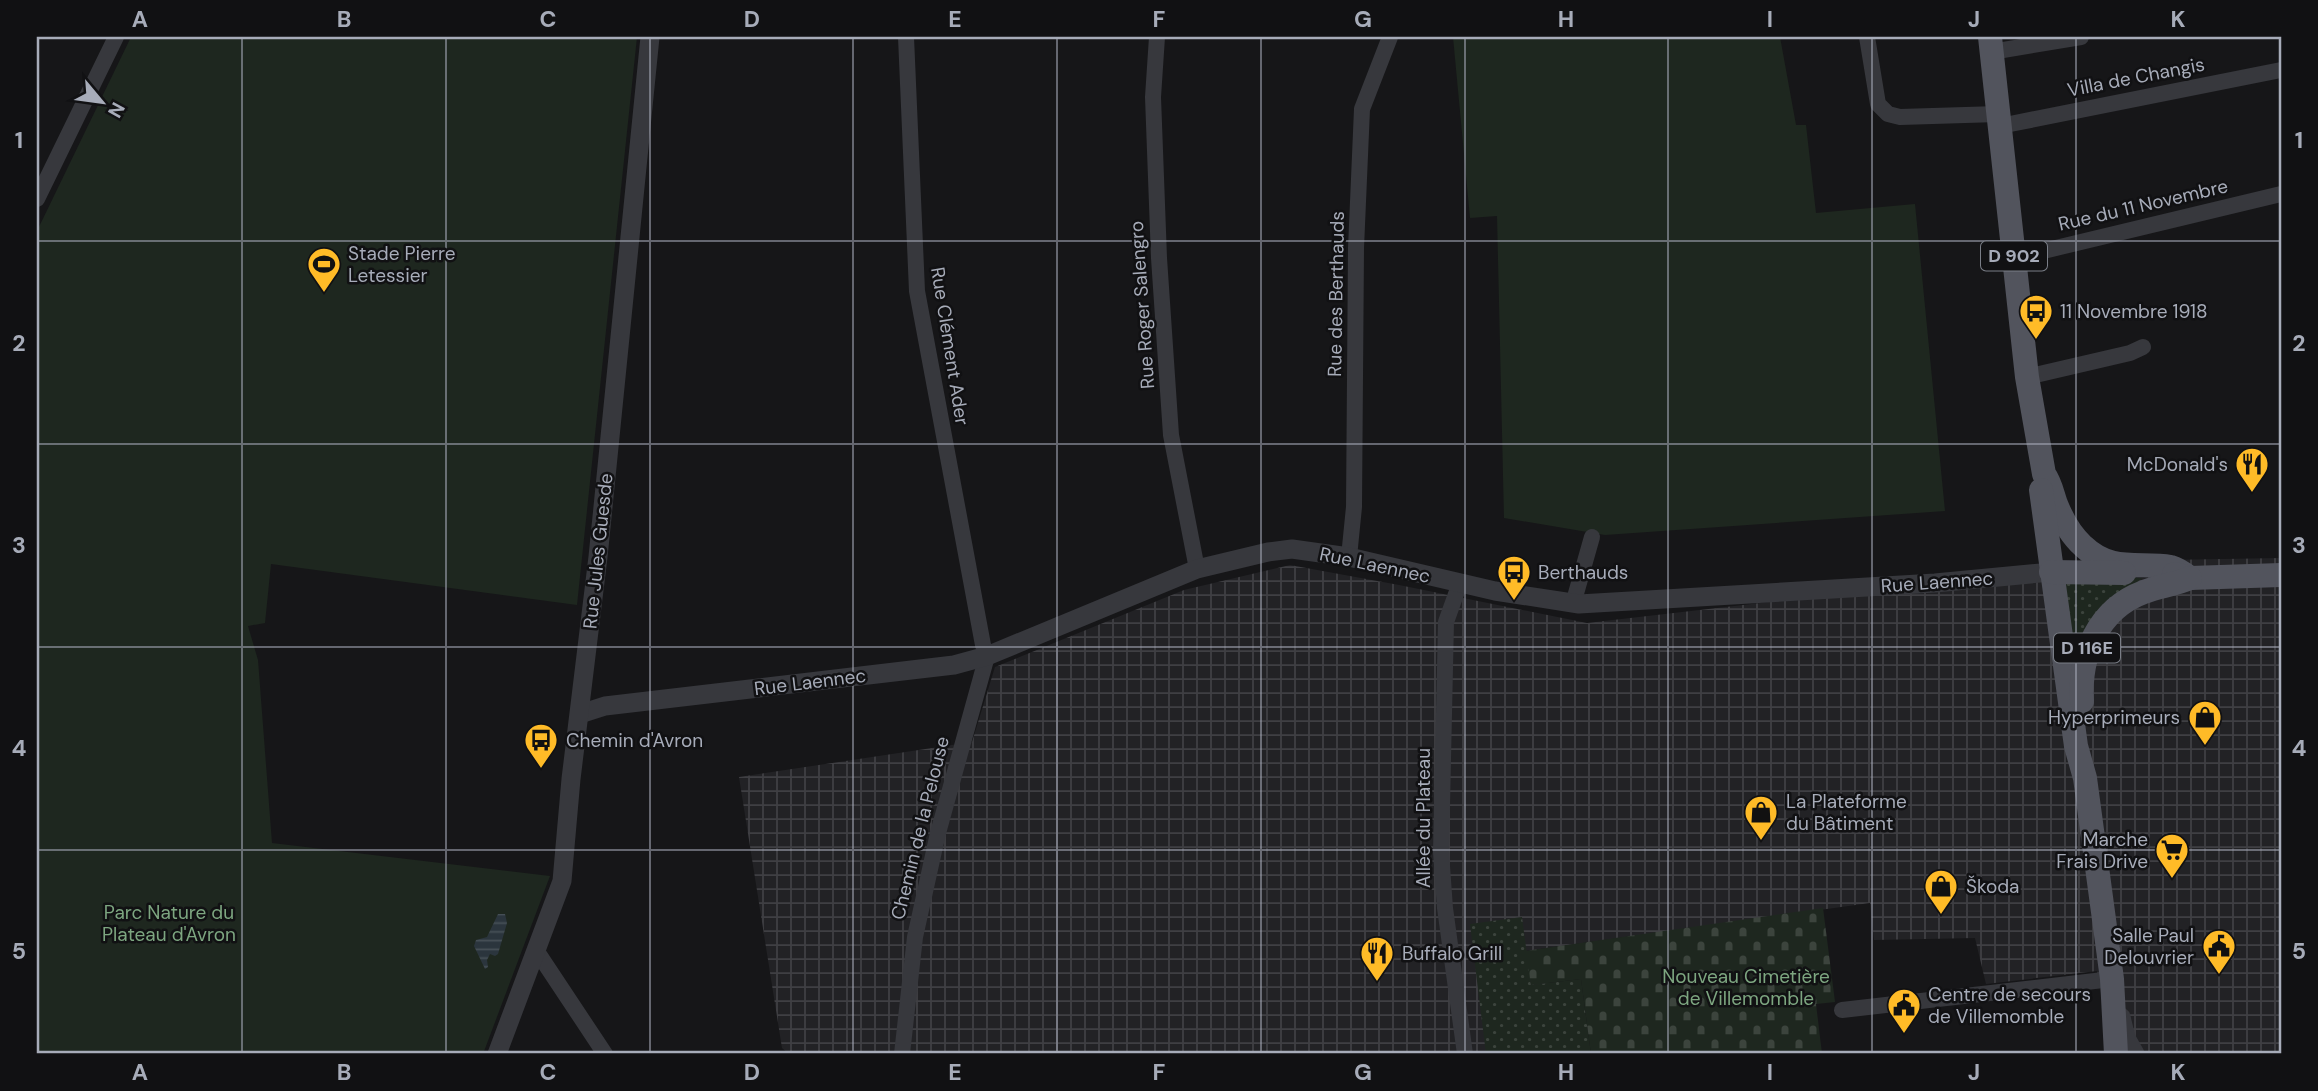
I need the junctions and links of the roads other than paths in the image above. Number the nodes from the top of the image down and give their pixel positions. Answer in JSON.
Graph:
{"nodes":[{"id":1,"x":116,"y":37,"type":"edge"},
{"id":2,"x":650,"y":37,"type":"edge"},
{"id":3,"x":906,"y":37,"type":"edge"},
{"id":4,"x":1157,"y":37,"type":"edge"},
{"id":5,"x":1390,"y":37,"type":"edge"},
{"id":6,"x":1867,"y":37,"type":"edge"},
{"id":7,"x":2081,"y":37,"type":"edge"},
{"id":8,"x":1990,"y":44,"type":"edge"},
{"id":9,"x":2281,"y":70,"type":"edge"},
{"id":10,"x":1999,"y":120,"type":"junction"},
{"id":11,"x":2281,"y":194,"type":"edge"},
{"id":12,"x":37,"y":199,"type":"edge"},
{"id":13,"x":2014,"y":258,"type":"junction"},
{"id":14,"x":2143,"y":347,"type":"dead end"},
{"id":15,"x":2027,"y":376,"type":"junction"},
{"id":16,"x":2044,"y":474,"type":"junction"},
{"id":17,"x":2069,"y":530,"type":"junction"},
{"id":18,"x":1592,"y":537,"type":"dead end"},
{"id":19,"x":1349,"y":557,"type":"junction"},
{"id":20,"x":1197,"y":569,"type":"junction"},
{"id":21,"x":2051,"y":572,"type":"junction"},
{"id":22,"x":2281,"y":575,"type":"edge"},
{"id":23,"x":2190,"y":578,"type":"junction"},
{"id":24,"x":1460,"y":583,"type":"junction"},
{"id":25,"x":1573,"y":604,"type":"junction"},
{"id":26,"x":987,"y":656,"type":"junction"},
{"id":27,"x":580,"y":714,"type":"junction"},
{"id":28,"x":2085,"y":778,"type":"junction"},
{"id":29,"x":536,"y":950,"type":"junction"},
{"id":30,"x":2112,"y":979,"type":"junction"},
{"id":31,"x":1842,"y":1010,"type":"dead end"},
{"id":32,"x":504,"y":1049,"type":"edge"},
{"id":33,"x":605,"y":1054,"type":"edge"},
{"id":34,"x":902,"y":1054,"type":"edge"},
{"id":35,"x":1465,"y":1054,"type":"edge"},
{"id":36,"x":2116,"y":1054,"type":"edge"},
{"id":37,"x":2135,"y":1054,"type":"edge"}],
"edges":[{"from":1,"to":12,"type":"street"},
{"from":2,"to":27,"type":"street","name":"Rue Jules Guesde"},
{"from":3,"to":26,"type":"street","name":"Rue Clément Ader"},
{"from":4,"to":20,"type":"street","name":"Rue Roger Salengro"},
{"from":5,"to":19,"type":"street","name":"Rue des Berthauds"},
{"from":6,"to":10,"type":"street","name":"Villa de Changis"},
{"from":7,"to":8,"type":"street"},
{"from":8,"to":10,"type":"main road","number":"D 902"},
{"from":9,"to":10,"type":"street","name":"Villa de Changis"},
{"from":10,"to":13,"type":"main road","number":"D 902"},
{"from":11,"to":13,"type":"street","name":"Rue du 11 Novembre"},
{"from":13,"to":15,"type":"main road","number":"D 902"},
{"from":14,"to":15,"type":"street"},
{"from":15,"to":16,"type":"main road","number":"D 902"},
{"from":16,"to":17,"type":"main road","number":"D 902"},
{"from":16,"to":21,"type":"main road","number":"D 902"},
{"from":17,"to":21,"type":"main road"},
{"from":17,"to":23,"type":"main road","name":"Rue Laennec","number":"D 116E"},
{"from":18,"to":25,"type":"street"},
{"from":19,"to":20,"type":"street","name":"Rue Laennec"},
{"from":19,"to":24,"type":"street","name":"Rue Laennec"},
{"from":20,"to":26,"type":"street","name":"Rue Laennec"},
{"from":21,"to":23,"type":"main road","name":"Rue Laennec","number":"D 116E"},
{"from":21,"to":25,"type":"street","name":"Rue Laennec"},
{"from":21,"to":28,"type":"main road","number":"D 902"},
{"from":22,"to":23,"type":"main road","name":"Rue Laennec","number":"D 116E"},
{"from":23,"to":28,"type":"main road","name":"Rue Laennec","number":"D 116E"},
{"from":24,"to":25,"type":"street","name":"Rue Laennec"},
{"from":24,"to":35,"type":"street","name":"Allée du Plateau"},
{"from":26,"to":27,"type":"street","name":"Rue Laennec"},
{"from":26,"to":34,"type":"street","name":"Chemin de la Pelouse"},
{"from":27,"to":29,"type":"street","name":"Rue Jules Guesde"},
{"from":28,"to":30,"type":"main road","number":"D 902"},
{"from":29,"to":32,"type":"street","name":"Rue Jules Guesde"},
{"from":29,"to":33,"type":"street"},
{"from":30,"to":31,"type":"street"},
{"from":30,"to":36,"type":"main road","number":"D 902"},
{"from":30,"to":37,"type":"street"}]}
